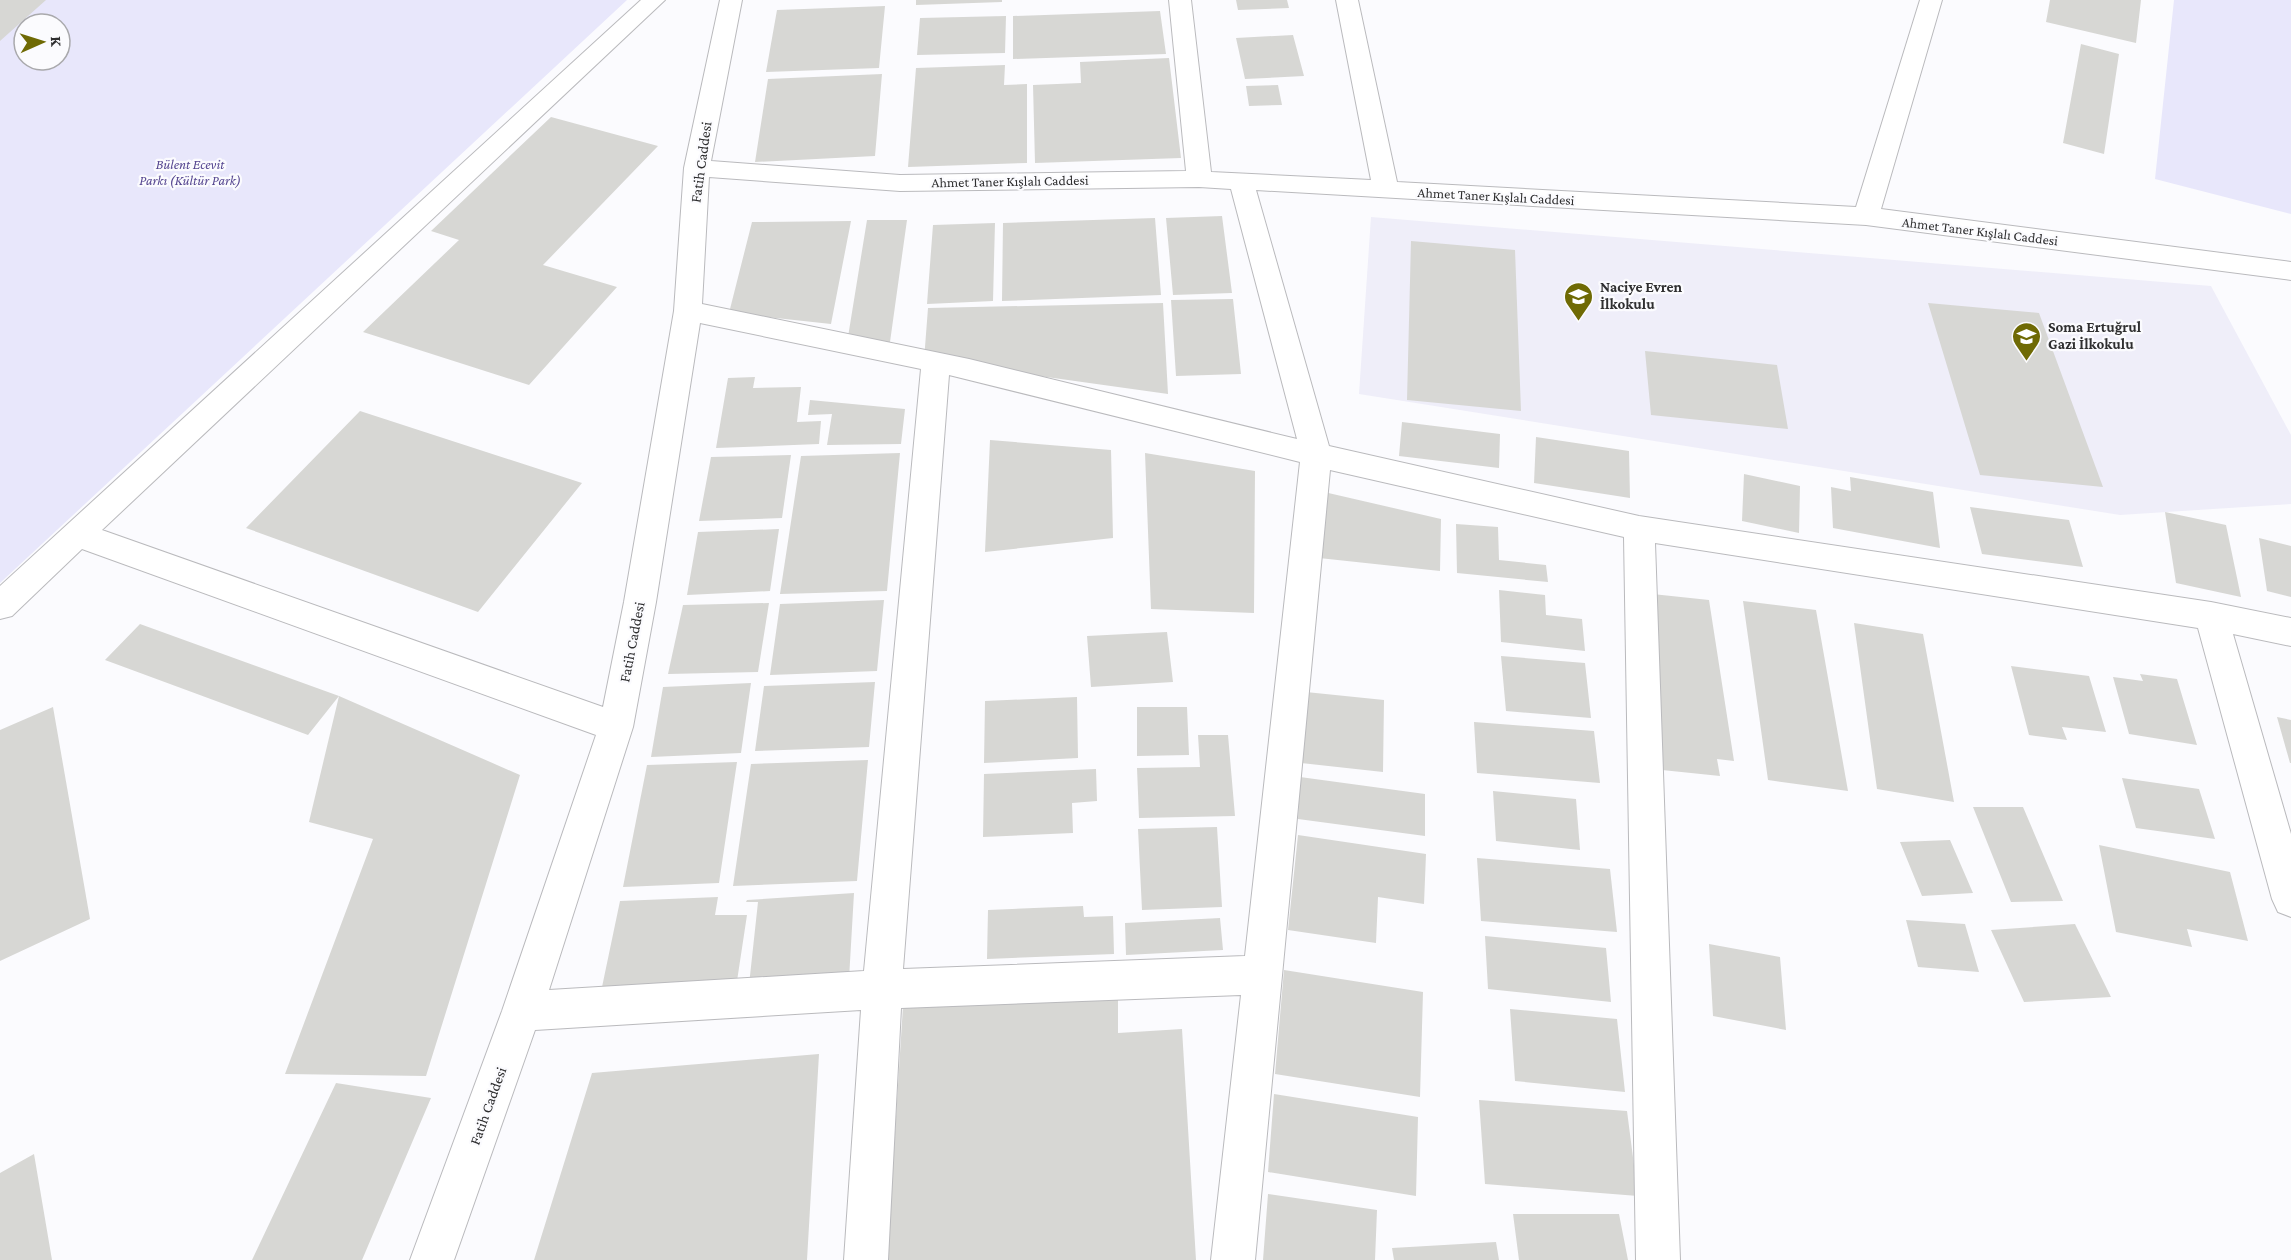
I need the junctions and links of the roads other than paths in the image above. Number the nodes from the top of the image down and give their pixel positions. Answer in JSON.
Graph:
{"nodes":[{"id":1,"x":654,"y":0,"type":"edge"},
{"id":2,"x":731,"y":0,"type":"edge"},
{"id":3,"x":1180,"y":0,"type":"edge"},
{"id":4,"x":1347,"y":0,"type":"edge"},
{"id":5,"x":1931,"y":0,"type":"edge"},
{"id":6,"x":697,"y":168,"type":"junction"},
{"id":7,"x":1199,"y":179,"type":"junction"},
{"id":8,"x":1242,"y":184,"type":"junction"},
{"id":9,"x":1386,"y":190,"type":"junction"},
{"id":10,"x":1866,"y":216,"type":"junction"},
{"id":11,"x":2291,"y":271,"type":"edge"},
{"id":12,"x":688,"y":311,"type":"junction"},
{"id":13,"x":936,"y":362,"type":"junction"},
{"id":14,"x":1316,"y":455,"type":"junction"},
{"id":15,"x":1639,"y":528,"type":"junction"},
{"id":16,"x":76,"y":534,"type":"junction"},
{"id":17,"x":0,"y":606,"type":"edge"},
{"id":18,"x":2211,"y":616,"type":"junction"},
{"id":19,"x":2291,"y":632,"type":"edge"},
{"id":20,"x":616,"y":727,"type":"junction"},
{"id":21,"x":2291,"y":899,"type":"edge"},
{"id":22,"x":1261,"y":975,"type":"junction"},
{"id":23,"x":882,"y":990,"type":"junction"},
{"id":24,"x":522,"y":1011,"type":"junction"},
{"id":25,"x":432,"y":1260,"type":"edge"},
{"id":26,"x":866,"y":1260,"type":"edge"},
{"id":27,"x":1233,"y":1260,"type":"edge"},
{"id":28,"x":1658,"y":1260,"type":"edge"}],
"edges":[{"from":1,"to":16,"type":"street"},
{"from":2,"to":6,"type":"street","name":"Fatih Caddesi"},
{"from":3,"to":7,"type":"street"},
{"from":4,"to":9,"type":"street"},
{"from":5,"to":10,"type":"street"},
{"from":6,"to":7,"type":"street","name":"Ahmet Taner Kışlalı Caddesi"},
{"from":6,"to":12,"type":"street","name":"Fatih Caddesi"},
{"from":7,"to":8,"type":"street","name":"Ahmet Taner Kışlalı Caddesi"},
{"from":8,"to":9,"type":"street","name":"Ahmet Taner Kışlalı Caddesi"},
{"from":8,"to":14,"type":"street"},
{"from":9,"to":10,"type":"street","name":"Ahmet Taner Kışlalı Caddesi"},
{"from":10,"to":11,"type":"street","name":"Ahmet Taner Kışlalı Caddesi"},
{"from":12,"to":13,"type":"street"},
{"from":12,"to":20,"type":"street","name":"Fatih Caddesi"},
{"from":13,"to":14,"type":"street"},
{"from":13,"to":23,"type":"street"},
{"from":14,"to":15,"type":"street"},
{"from":14,"to":22,"type":"street"},
{"from":15,"to":18,"type":"street"},
{"from":15,"to":28,"type":"street"},
{"from":16,"to":17,"type":"street"},
{"from":16,"to":20,"type":"street"},
{"from":18,"to":19,"type":"street"},
{"from":18,"to":21,"type":"street"},
{"from":20,"to":24,"type":"street","name":"Fatih Caddesi"},
{"from":22,"to":23,"type":"street"},
{"from":22,"to":27,"type":"street"},
{"from":23,"to":24,"type":"street"},
{"from":23,"to":26,"type":"street"},
{"from":24,"to":25,"type":"street","name":"Fatih Caddesi"}]}
